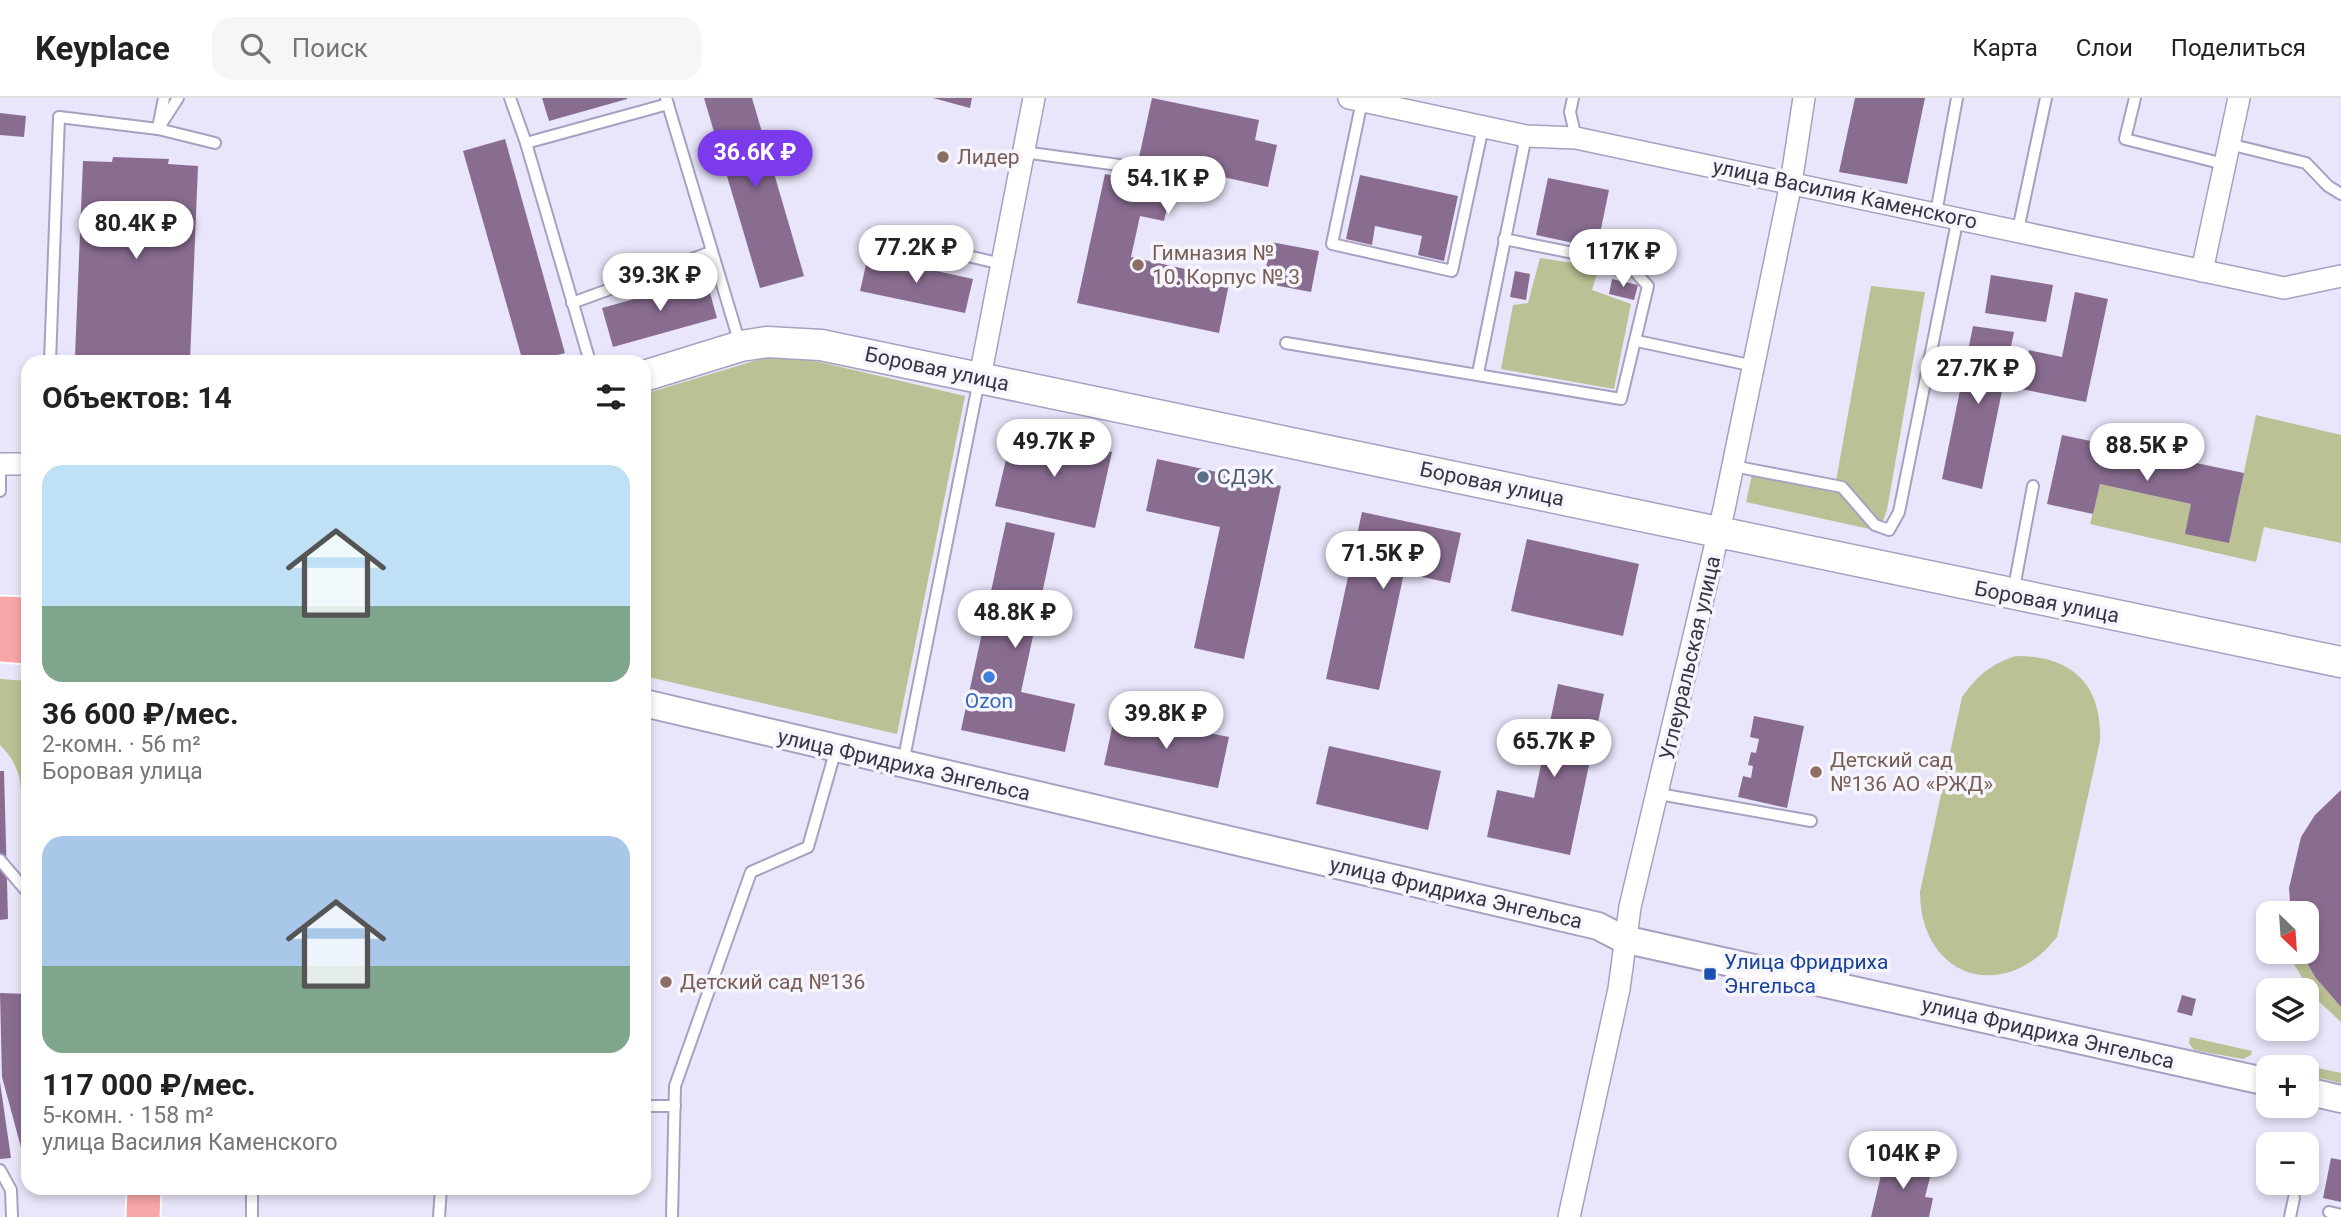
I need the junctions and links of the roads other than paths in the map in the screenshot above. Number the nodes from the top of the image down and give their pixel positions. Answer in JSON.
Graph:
{"nodes":[{"id":1,"x":164,"y":98,"type":"edge"},
{"id":2,"x":178,"y":98,"type":"edge"},
{"id":3,"x":510,"y":98,"type":"edge"},
{"id":4,"x":1034,"y":98,"type":"edge"},
{"id":5,"x":1573,"y":98,"type":"edge"},
{"id":6,"x":1804,"y":98,"type":"edge"},
{"id":7,"x":1957,"y":98,"type":"edge"},
{"id":8,"x":2046,"y":98,"type":"edge"},
{"id":9,"x":2135,"y":98,"type":"edge"},
{"id":10,"x":2239,"y":98,"type":"edge"},
{"id":11,"x":1355,"y":99,"type":"edge"},
{"id":12,"x":667,"y":101,"type":"edge"},
{"id":13,"x":1483,"y":127,"type":"junction"},
{"id":14,"x":158,"y":129,"type":"junction"},
{"id":15,"x":1526,"y":136,"type":"junction"},
{"id":16,"x":1576,"y":138,"type":"junction"},
{"id":17,"x":215,"y":143,"type":"dead end"},
{"id":18,"x":526,"y":143,"type":"junction"},
{"id":19,"x":1023,"y":152,"type":"junction"},
{"id":20,"x":2227,"y":154,"type":"junction"},
{"id":21,"x":1119,"y":165,"type":"dead end"},
{"id":22,"x":1791,"y":183,"type":"junction"},
{"id":23,"x":2341,"y":194,"type":"edge"},
{"id":24,"x":1936,"y":213,"type":"junction"},
{"id":25,"x":1958,"y":217,"type":"junction"},
{"id":26,"x":2018,"y":230,"type":"junction"},
{"id":27,"x":873,"y":234,"type":"dead end"},
{"id":28,"x":1504,"y":239,"type":"junction"},
{"id":29,"x":711,"y":252,"type":"junction"},
{"id":30,"x":1002,"y":264,"type":"junction"},
{"id":31,"x":2202,"y":271,"type":"junction"},
{"id":32,"x":2340,"y":273,"type":"edge"},
{"id":33,"x":572,"y":303,"type":"junction"},
{"id":34,"x":1637,"y":341,"type":"junction"},
{"id":35,"x":1286,"y":343,"type":"dead end"},
{"id":36,"x":741,"y":346,"type":"junction"},
{"id":37,"x":50,"y":355,"type":"edge"},
{"id":38,"x":588,"y":355,"type":"edge"},
{"id":39,"x":1754,"y":366,"type":"junction"},
{"id":40,"x":1478,"y":373,"type":"junction"},
{"id":41,"x":651,"y":374,"type":"edge"},
{"id":42,"x":980,"y":377,"type":"junction"},
{"id":43,"x":1,"y":464,"type":"edge"},
{"id":44,"x":21,"y":464,"type":"edge"},
{"id":45,"x":1733,"y":466,"type":"junction"},
{"id":46,"x":2034,"y":486,"type":"dead end"},
{"id":47,"x":0,"y":491,"type":"edge"},
{"id":48,"x":1718,"y":534,"type":"junction"},
{"id":49,"x":2012,"y":595,"type":"junction"},
{"id":50,"x":0,"y":613,"type":"edge"},
{"id":51,"x":21,"y":614,"type":"edge"},
{"id":52,"x":2341,"y":662,"type":"edge"},
{"id":53,"x":651,"y":706,"type":"edge"},
{"id":54,"x":836,"y":749,"type":"junction"},
{"id":55,"x":903,"y":764,"type":"junction"},
{"id":56,"x":1659,"y":794,"type":"junction"},
{"id":57,"x":1811,"y":821,"type":"dead end"},
{"id":58,"x":0,"y":860,"type":"edge"},
{"id":59,"x":21,"y":884,"type":"edge"},
{"id":60,"x":1623,"y":939,"type":"junction"},
{"id":61,"x":2256,"y":1079,"type":"edge"},
{"id":62,"x":2319,"y":1094,"type":"edge"},
{"id":63,"x":2341,"y":1099,"type":"edge"},
{"id":64,"x":651,"y":1106,"type":"edge"},
{"id":65,"x":675,"y":1107,"type":"junction"},
{"id":66,"x":0,"y":1170,"type":"edge"},
{"id":67,"x":124,"y":1195,"type":"edge"},
{"id":68,"x":144,"y":1195,"type":"edge"},
{"id":69,"x":252,"y":1195,"type":"edge"},
{"id":70,"x":441,"y":1195,"type":"edge"},
{"id":71,"x":2294,"y":1198,"type":"dead end"},
{"id":72,"x":2329,"y":1212,"type":"dead end"},
{"id":73,"x":2341,"y":1215,"type":"edge"},
{"id":74,"x":12,"y":1217,"type":"edge"},
{"id":75,"x":124,"y":1217,"type":"edge"},
{"id":76,"x":144,"y":1217,"type":"edge"},
{"id":77,"x":252,"y":1217,"type":"edge"},
{"id":78,"x":439,"y":1217,"type":"edge"},
{"id":79,"x":672,"y":1217,"type":"edge"},
{"id":80,"x":1569,"y":1217,"type":"edge"},
{"id":81,"x":2290,"y":1217,"type":"edge"}],
"edges":[{"from":1,"to":14,"type":"lane"},
{"from":2,"to":14,"type":"lane"},
{"from":3,"to":18,"type":"lane"},
{"from":4,"to":19,"type":"street"},
{"from":5,"to":16,"type":"lane"},
{"from":6,"to":22,"type":"street","name":"Углеуральская улица"},
{"from":7,"to":24,"type":"lane"},
{"from":8,"to":26,"type":"lane"},
{"from":9,"to":20,"type":"lane"},
{"from":10,"to":20,"type":"street"},
{"from":11,"to":13,"type":"street","name":"улица Василия Каменского"},
{"from":11,"to":13,"type":"lane"},
{"from":12,"to":18,"type":"lane"},
{"from":12,"to":29,"type":"lane"},
{"from":13,"to":15,"type":"street","name":"улица Василия Каменского"},
{"from":14,"to":17,"type":"lane"},
{"from":14,"to":37,"type":"lane"},
{"from":15,"to":16,"type":"street","name":"улица Василия Каменского"},
{"from":15,"to":28,"type":"lane"},
{"from":16,"to":22,"type":"street","name":"улица Василия Каменского"},
{"from":18,"to":33,"type":"lane"},
{"from":19,"to":21,"type":"lane"},
{"from":19,"to":30,"type":"street"},
{"from":20,"to":23,"type":"lane"},
{"from":20,"to":31,"type":"street"},
{"from":22,"to":24,"type":"street","name":"улица Василия Каменского"},
{"from":22,"to":39,"type":"street","name":"Углеуральская улица"},
{"from":24,"to":25,"type":"street","name":"улица Василия Каменского"},
{"from":25,"to":26,"type":"street","name":"улица Василия Каменского"},
{"from":25,"to":45,"type":"lane"},
{"from":26,"to":31,"type":"street","name":"улица Василия Каменского"},
{"from":27,"to":30,"type":"lane"},
{"from":28,"to":34,"type":"lane"},
{"from":28,"to":40,"type":"lane"},
{"from":29,"to":33,"type":"lane"},
{"from":29,"to":36,"type":"lane"},
{"from":30,"to":42,"type":"street"},
{"from":31,"to":32,"type":"street","name":"улица Василия Каменского"},
{"from":33,"to":38,"type":"lane"},
{"from":34,"to":39,"type":"lane"},
{"from":34,"to":40,"type":"lane"},
{"from":35,"to":40,"type":"lane"},
{"from":36,"to":41,"type":"main road","name":"Боровая улица"},
{"from":36,"to":42,"type":"main road","name":"Боровая улица"},
{"from":39,"to":45,"type":"street","name":"Углеуральская улица"},
{"from":42,"to":48,"type":"main road","name":"Боровая улица"},
{"from":42,"to":55,"type":"lane"},
{"from":43,"to":44,"type":"street"},
{"from":43,"to":47,"type":"lane"},
{"from":45,"to":48,"type":"street","name":"Углеуральская улица"},
{"from":46,"to":49,"type":"lane"},
{"from":48,"to":49,"type":"main road","name":"Боровая улица"},
{"from":48,"to":56,"type":"street","name":"Углеуральская улица"},
{"from":49,"to":52,"type":"main road","name":"Боровая улица"},
{"from":50,"to":51,"type":"main road"},
{"from":53,"to":54,"type":"street","name":"улица Фридриха Энгельса"},
{"from":54,"to":55,"type":"street","name":"улица Фридриха Энгельса"},
{"from":54,"to":65,"type":"lane"},
{"from":55,"to":60,"type":"street","name":"улица Фридриха Энгельса"},
{"from":56,"to":57,"type":"lane"},
{"from":56,"to":60,"type":"street","name":"Углеуральская улица"},
{"from":58,"to":59,"type":"lane"},
{"from":60,"to":61,"type":"street","name":"улица Фридриха Энгельса"},
{"from":60,"to":80,"type":"street","name":"Углеуральская улица"},
{"from":62,"to":63,"type":"street"},
{"from":64,"to":65,"type":"lane"},
{"from":65,"to":79,"type":"lane"},
{"from":66,"to":74,"type":"lane"},
{"from":67,"to":75,"type":"main road"},
{"from":68,"to":76,"type":"main road"},
{"from":69,"to":77,"type":"lane"},
{"from":70,"to":78,"type":"lane"},
{"from":71,"to":81,"type":"lane"},
{"from":72,"to":73,"type":"lane"}]}
